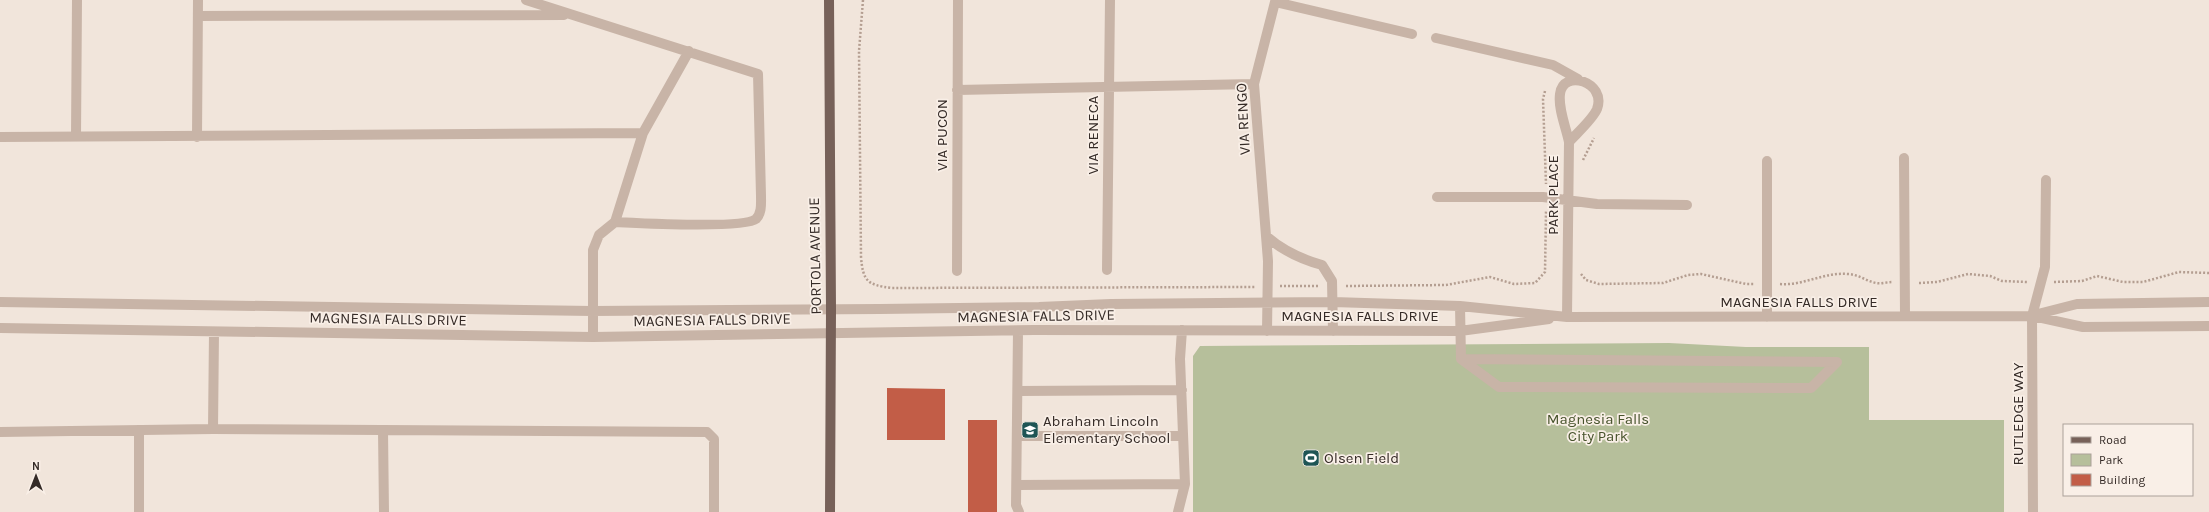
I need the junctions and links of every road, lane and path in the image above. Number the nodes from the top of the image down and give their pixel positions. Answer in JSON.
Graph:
{"nodes":[{"id":1,"x":77,"y":0,"type":"edge"},
{"id":2,"x":198,"y":0,"type":"edge"},
{"id":3,"x":526,"y":0,"type":"edge"},
{"id":4,"x":829,"y":0,"type":"edge"},
{"id":5,"x":863,"y":0,"type":"edge"},
{"id":6,"x":958,"y":0,"type":"edge"},
{"id":7,"x":1110,"y":0,"type":"edge"},
{"id":8,"x":577,"y":14,"type":"junction"},
{"id":9,"x":198,"y":16,"type":"junction"},
{"id":10,"x":1412,"y":34,"type":"dead end"},
{"id":11,"x":1436,"y":38,"type":"dead end"},
{"id":12,"x":688,"y":51,"type":"junction"},
{"id":13,"x":1561,"y":70,"type":"junction"},
{"id":14,"x":1578,"y":79,"type":"junction"},
{"id":15,"x":1254,"y":84,"type":"junction"},
{"id":16,"x":1109,"y":87,"type":"junction"},
{"id":17,"x":957,"y":90,"type":"junction"},
{"id":18,"x":643,"y":133,"type":"junction"},
{"id":19,"x":1596,"y":134,"type":"dead end"},
{"id":20,"x":197,"y":137,"type":"junction"},
{"id":21,"x":0,"y":138,"type":"edge"},
{"id":22,"x":76,"y":138,"type":"junction"},
{"id":23,"x":1568,"y":142,"type":"junction"},
{"id":24,"x":1904,"y":158,"type":"dead end"},
{"id":25,"x":1767,"y":161,"type":"dead end"},
{"id":26,"x":1582,"y":162,"type":"dead end"},
{"id":27,"x":2046,"y":180,"type":"dead end"},
{"id":28,"x":1437,"y":197,"type":"dead end"},
{"id":29,"x":1546,"y":198,"type":"junction"},
{"id":30,"x":1568,"y":202,"type":"junction"},
{"id":31,"x":1687,"y":205,"type":"dead end"},
{"id":32,"x":615,"y":222,"type":"junction"},
{"id":33,"x":1266,"y":236,"type":"junction"},
{"id":34,"x":1107,"y":270,"type":"dead end"},
{"id":35,"x":1580,"y":270,"type":"dead end"},
{"id":36,"x":957,"y":271,"type":"dead end"},
{"id":37,"x":2209,"y":273,"type":"edge"},
{"id":38,"x":2041,"y":282,"type":"junction"},
{"id":39,"x":1905,"y":283,"type":"junction"},
{"id":40,"x":1767,"y":284,"type":"junction"},
{"id":41,"x":1332,"y":286,"type":"junction"},
{"id":42,"x":1267,"y":287,"type":"junction"},
{"id":43,"x":0,"y":302,"type":"edge"},
{"id":44,"x":1267,"y":302,"type":"junction"},
{"id":45,"x":1333,"y":302,"type":"junction"},
{"id":46,"x":2209,"y":302,"type":"edge"},
{"id":47,"x":1460,"y":306,"type":"junction"},
{"id":48,"x":831,"y":310,"type":"junction"},
{"id":49,"x":592,"y":311,"type":"junction"},
{"id":50,"x":1905,"y":316,"type":"junction"},
{"id":51,"x":2032,"y":316,"type":"junction"},
{"id":52,"x":1567,"y":317,"type":"junction"},
{"id":53,"x":1767,"y":317,"type":"junction"},
{"id":54,"x":2209,"y":326,"type":"edge"},
{"id":55,"x":0,"y":328,"type":"edge"},
{"id":56,"x":1018,"y":330,"type":"junction"},
{"id":57,"x":1182,"y":330,"type":"junction"},
{"id":58,"x":1267,"y":330,"type":"junction"},
{"id":59,"x":1333,"y":330,"type":"junction"},
{"id":60,"x":1460,"y":330,"type":"junction"},
{"id":61,"x":214,"y":332,"type":"junction"},
{"id":62,"x":831,"y":334,"type":"junction"},
{"id":63,"x":593,"y":337,"type":"junction"},
{"id":64,"x":1461,"y":359,"type":"junction"},
{"id":65,"x":1182,"y":390,"type":"junction"},
{"id":66,"x":1018,"y":391,"type":"junction"},
{"id":67,"x":213,"y":429,"type":"junction"},
{"id":68,"x":139,"y":430,"type":"junction"},
{"id":69,"x":383,"y":431,"type":"junction"},
{"id":70,"x":0,"y":432,"type":"edge"},
{"id":71,"x":1017,"y":436,"type":"junction"},
{"id":72,"x":1183,"y":436,"type":"junction"},
{"id":73,"x":1185,"y":484,"type":"junction"},
{"id":74,"x":1017,"y":485,"type":"junction"},
{"id":75,"x":138,"y":512,"type":"edge"},
{"id":76,"x":384,"y":512,"type":"edge"},
{"id":77,"x":714,"y":512,"type":"edge"},
{"id":78,"x":830,"y":512,"type":"edge"},
{"id":79,"x":1019,"y":512,"type":"edge"},
{"id":80,"x":1178,"y":512,"type":"edge"},
{"id":81,"x":2033,"y":512,"type":"edge"}],
"edges":[{"from":1,"to":22,"type":"street"},
{"from":2,"to":9,"type":"street"},
{"from":3,"to":8,"type":"street"},
{"from":4,"to":48,"type":"main road","name":"PORTOLA AVENUE"},
{"from":5,"to":42,"type":"path"},
{"from":6,"to":17,"type":"street","name":"VIA PUCON"},
{"from":7,"to":16,"type":"street","name":"VIA RENECA"},
{"from":8,"to":9,"type":"street"},
{"from":8,"to":12,"type":"street"},
{"from":9,"to":20,"type":"street"},
{"from":10,"to":15,"type":"street","name":"VIA RENGO"},
{"from":11,"to":13,"type":"street"},
{"from":12,"to":18,"type":"street"},
{"from":12,"to":32,"type":"street"},
{"from":13,"to":14,"type":"street"},
{"from":13,"to":29,"type":"path"},
{"from":14,"to":23,"type":"street"},
{"from":14,"to":23,"type":"street","name":"PARK PLACE"},
{"from":15,"to":16,"type":"street"},
{"from":15,"to":33,"type":"street","name":"VIA RENGO"},
{"from":16,"to":17,"type":"street"},
{"from":16,"to":34,"type":"street","name":"VIA RENECA"},
{"from":17,"to":36,"type":"street","name":"VIA PUCON"},
{"from":18,"to":20,"type":"street"},
{"from":18,"to":32,"type":"street"},
{"from":19,"to":26,"type":"path"},
{"from":20,"to":22,"type":"street"},
{"from":21,"to":22,"type":"street"},
{"from":23,"to":30,"type":"street","name":"PARK PLACE"},
{"from":24,"to":39,"type":"street"},
{"from":25,"to":40,"type":"street"},
{"from":27,"to":38,"type":"street","name":"RUTLEDGE WAY"},
{"from":28,"to":29,"type":"street"},
{"from":29,"to":30,"type":"street"},
{"from":29,"to":41,"type":"path"},
{"from":30,"to":31,"type":"street"},
{"from":30,"to":52,"type":"street","name":"PARK PLACE"},
{"from":32,"to":49,"type":"street"},
{"from":33,"to":41,"type":"street"},
{"from":33,"to":42,"type":"street","name":"VIA RENGO"},
{"from":35,"to":40,"type":"path"},
{"from":37,"to":38,"type":"path"},
{"from":38,"to":39,"type":"path"},
{"from":38,"to":51,"type":"street","name":"RUTLEDGE WAY"},
{"from":39,"to":40,"type":"path"},
{"from":39,"to":50,"type":"street"},
{"from":40,"to":53,"type":"street"},
{"from":41,"to":42,"type":"path"},
{"from":41,"to":45,"type":"street"},
{"from":42,"to":44,"type":"street","name":"VIA RENGO"},
{"from":43,"to":49,"type":"street","name":"MAGNESIA FALLS DRIVE"},
{"from":44,"to":45,"type":"street","name":"MAGNESIA FALLS DRIVE"},
{"from":44,"to":48,"type":"street","name":"MAGNESIA FALLS DRIVE"},
{"from":44,"to":58,"type":"street","name":"VIA RENGO"},
{"from":45,"to":47,"type":"street","name":"MAGNESIA FALLS DRIVE"},
{"from":45,"to":59,"type":"street"},
{"from":46,"to":51,"type":"street","name":"MAGNESIA FALLS DRIVE"},
{"from":47,"to":52,"type":"street","name":"MAGNESIA FALLS DRIVE"},
{"from":47,"to":60,"type":"street"},
{"from":48,"to":49,"type":"street","name":"MAGNESIA FALLS DRIVE"},
{"from":48,"to":62,"type":"main road","name":"PORTOLA AVENUE"},
{"from":49,"to":63,"type":"street"},
{"from":50,"to":51,"type":"street","name":"MAGNESIA FALLS DRIVE"},
{"from":50,"to":53,"type":"street","name":"MAGNESIA FALLS DRIVE"},
{"from":51,"to":54,"type":"street","name":"MAGNESIA FALLS DRIVE"},
{"from":51,"to":81,"type":"street","name":"RUTLEDGE WAY"},
{"from":52,"to":53,"type":"street","name":"MAGNESIA FALLS DRIVE"},
{"from":52,"to":60,"type":"street","name":"MAGNESIA FALLS DRIVE"},
{"from":55,"to":61,"type":"street","name":"MAGNESIA FALLS DRIVE"},
{"from":56,"to":57,"type":"street","name":"MAGNESIA FALLS DRIVE"},
{"from":56,"to":62,"type":"street","name":"MAGNESIA FALLS DRIVE"},
{"from":56,"to":66,"type":"street"},
{"from":57,"to":58,"type":"street","name":"MAGNESIA FALLS DRIVE"},
{"from":57,"to":65,"type":"street"},
{"from":58,"to":59,"type":"street","name":"MAGNESIA FALLS DRIVE"},
{"from":59,"to":60,"type":"street","name":"MAGNESIA FALLS DRIVE"},
{"from":60,"to":64,"type":"street"},
{"from":61,"to":63,"type":"street","name":"MAGNESIA FALLS DRIVE"},
{"from":61,"to":67,"type":"street"},
{"from":62,"to":63,"type":"street","name":"MAGNESIA FALLS DRIVE"},
{"from":62,"to":78,"type":"main road","name":"PORTOLA AVENUE"},
{"from":64,"to":64,"type":"street"},
{"from":65,"to":66,"type":"street"},
{"from":65,"to":72,"type":"street"},
{"from":66,"to":71,"type":"street"},
{"from":67,"to":68,"type":"street"},
{"from":67,"to":69,"type":"street"},
{"from":68,"to":70,"type":"street"},
{"from":68,"to":75,"type":"street"},
{"from":69,"to":76,"type":"street"},
{"from":69,"to":77,"type":"street"},
{"from":71,"to":72,"type":"street"},
{"from":71,"to":74,"type":"street"},
{"from":72,"to":73,"type":"street"},
{"from":73,"to":74,"type":"street"},
{"from":73,"to":80,"type":"street"},
{"from":74,"to":79,"type":"street"}]}
